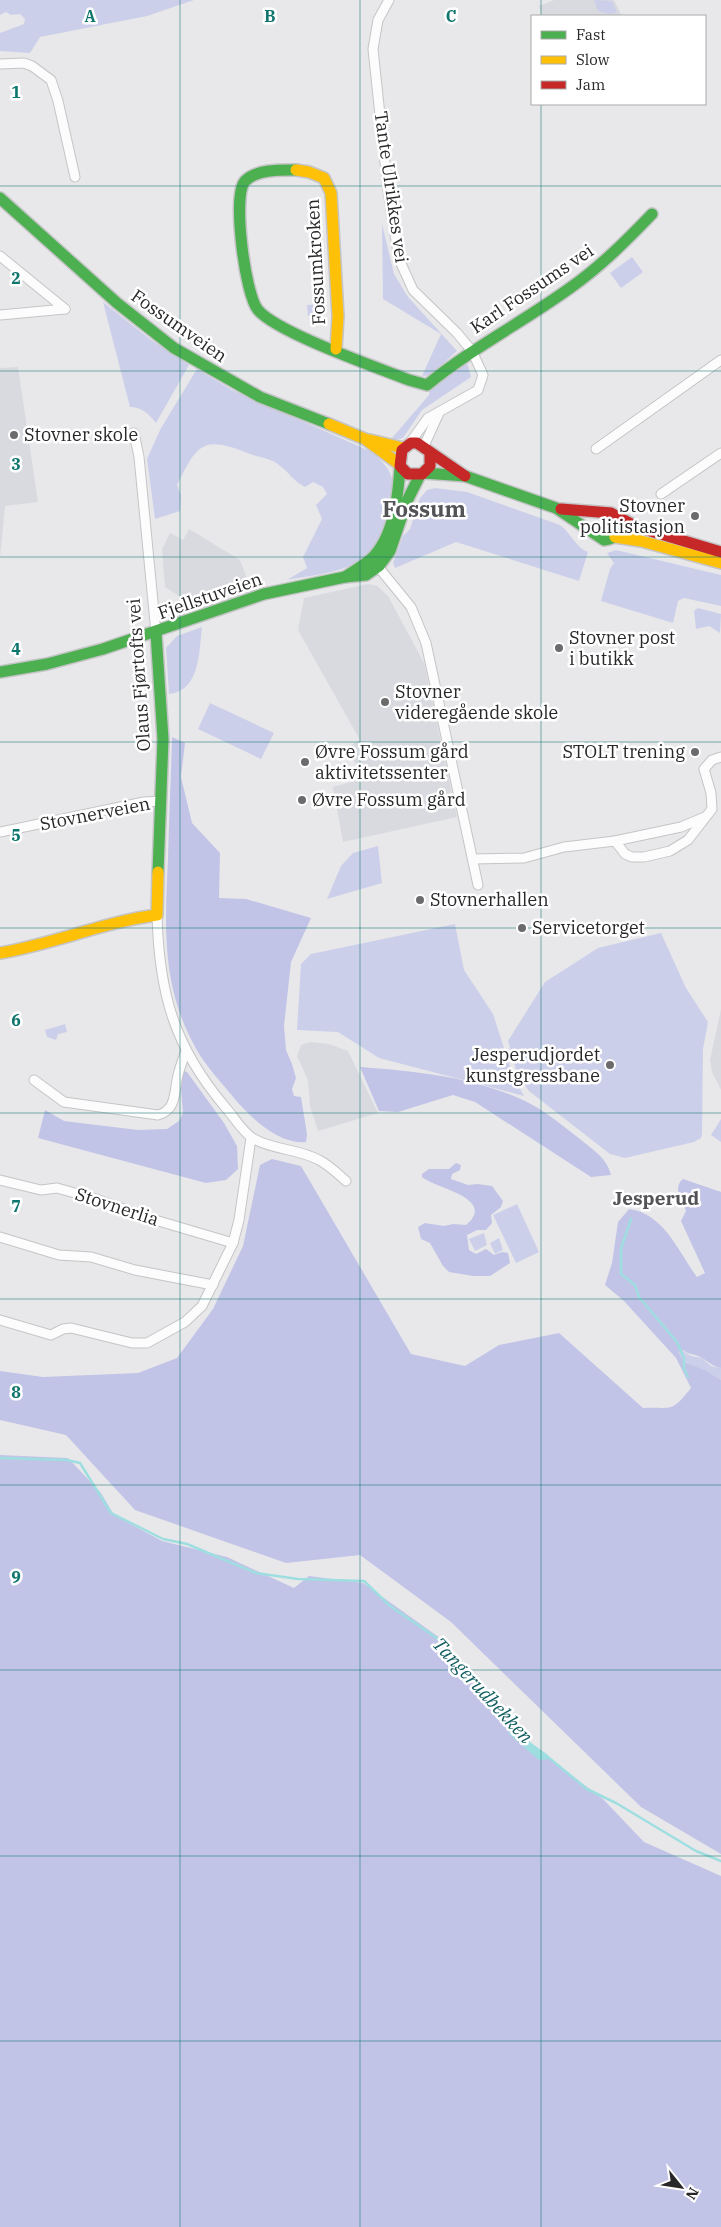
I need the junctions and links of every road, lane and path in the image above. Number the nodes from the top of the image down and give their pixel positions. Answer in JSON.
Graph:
{"nodes":[{"id":1,"x":389,"y":0,"type":"edge"},
{"id":2,"x":0,"y":64,"type":"edge"},
{"id":3,"x":75,"y":177,"type":"dead end"},
{"id":4,"x":0,"y":198,"type":"edge"},
{"id":5,"x":652,"y":214,"type":"dead end"},
{"id":6,"x":0,"y":256,"type":"edge"},
{"id":7,"x":0,"y":315,"type":"edge"},
{"id":8,"x":336,"y":349,"type":"junction"},
{"id":9,"x":472,"y":351,"type":"junction"},
{"id":10,"x":721,"y":360,"type":"edge"},
{"id":11,"x":439,"y":413,"type":"junction"},
{"id":12,"x":134,"y":433,"type":"dead end"},
{"id":13,"x":365,"y":439,"type":"junction"},
{"id":14,"x":406,"y":446,"type":"junction"},
{"id":15,"x":427,"y":449,"type":"junction"},
{"id":16,"x":596,"y":449,"type":"dead end"},
{"id":17,"x":721,"y":453,"type":"edge"},
{"id":18,"x":400,"y":465,"type":"junction"},
{"id":19,"x":422,"y":474,"type":"junction"},
{"id":20,"x":465,"y":476,"type":"junction"},
{"id":21,"x":661,"y":494,"type":"dead end"},
{"id":22,"x":556,"y":508,"type":"junction"},
{"id":23,"x":602,"y":512,"type":"junction"},
{"id":24,"x":618,"y":518,"type":"junction"},
{"id":25,"x":593,"y":532,"type":"junction"},
{"id":26,"x":615,"y":538,"type":"junction"},
{"id":27,"x":721,"y":552,"type":"edge"},
{"id":28,"x":375,"y":562,"type":"junction"},
{"id":29,"x":721,"y":564,"type":"edge"},
{"id":30,"x":156,"y":633,"type":"junction"},
{"id":31,"x":0,"y":672,"type":"edge"},
{"id":32,"x":721,"y":757,"type":"edge"},
{"id":33,"x":161,"y":801,"type":"junction"},
{"id":34,"x":708,"y":816,"type":"junction"},
{"id":35,"x":0,"y":832,"type":"edge"},
{"id":36,"x":615,"y":841,"type":"junction"},
{"id":37,"x":473,"y":859,"type":"junction"},
{"id":38,"x":478,"y":885,"type":"dead end"},
{"id":39,"x":157,"y":915,"type":"junction"},
{"id":40,"x":0,"y":953,"type":"edge"},
{"id":41,"x":186,"y":1051,"type":"junction"},
{"id":42,"x":34,"y":1080,"type":"dead end"},
{"id":43,"x":251,"y":1138,"type":"junction"},
{"id":44,"x":0,"y":1180,"type":"edge"},
{"id":45,"x":346,"y":1181,"type":"dead end"},
{"id":46,"x":0,"y":1238,"type":"edge"},
{"id":47,"x":233,"y":1243,"type":"junction"},
{"id":48,"x":213,"y":1285,"type":"junction"},
{"id":49,"x":0,"y":1320,"type":"edge"}],
"edges":[{"from":1,"to":9,"type":"street","name":"Tante Ulrikkes vei"},
{"from":2,"to":3,"type":"street"},
{"from":4,"to":13,"type":"street","name":"Fossumveien"},
{"from":5,"to":9,"type":"street","name":"Karl Fossums vei"},
{"from":6,"to":7,"type":"street"},
{"from":8,"to":8,"type":"street","name":"Fossumkroken"},
{"from":8,"to":9,"type":"street","name":"Fossumkroken"},
{"from":9,"to":11,"type":"street","name":"Karl Fossums vei"},
{"from":10,"to":16,"type":"street"},
{"from":11,"to":14,"type":"street","name":"Karl Fossums vei"},
{"from":11,"to":15,"type":"street"},
{"from":12,"to":30,"type":"street","name":"Olaus Fjørtofts vei"},
{"from":13,"to":14,"type":"street","name":"Fossumveien"},
{"from":13,"to":18,"type":"street","name":"Fossumveien"},
{"from":14,"to":15,"type":"street","name":"Fossumveien"},
{"from":14,"to":18,"type":"street"},
{"from":15,"to":19,"type":"street"},
{"from":15,"to":20,"type":"street","name":"Fossumveien"},
{"from":17,"to":21,"type":"street"},
{"from":18,"to":19,"type":"street","name":"Fossumveien"},
{"from":18,"to":28,"type":"street"},
{"from":19,"to":20,"type":"street","name":"Fossumveien"},
{"from":19,"to":28,"type":"street"},
{"from":20,"to":22,"type":"street","name":"Fossumveien"},
{"from":22,"to":23,"type":"street","name":"Fossumveien"},
{"from":22,"to":25,"type":"street","name":"Fossumveien"},
{"from":23,"to":24,"type":"street"},
{"from":23,"to":25,"type":"street"},
{"from":24,"to":26,"type":"street"},
{"from":24,"to":27,"type":"street"},
{"from":25,"to":26,"type":"street"},
{"from":26,"to":29,"type":"street"},
{"from":28,"to":30,"type":"street","name":"Fjellstuveien"},
{"from":28,"to":37,"type":"street"},
{"from":30,"to":31,"type":"street","name":"Fjellstuveien"},
{"from":30,"to":33,"type":"street","name":"Olaus Fjørtofts vei"},
{"from":32,"to":34,"type":"street"},
{"from":33,"to":35,"type":"street","name":"Stovnerveien"},
{"from":33,"to":39,"type":"street","name":"Olaus Fjørtofts vei"},
{"from":34,"to":36,"type":"street"},
{"from":34,"to":36,"type":"street"},
{"from":36,"to":37,"type":"street"},
{"from":37,"to":38,"type":"street"},
{"from":39,"to":40,"type":"street"},
{"from":39,"to":41,"type":"street"},
{"from":41,"to":42,"type":"street"},
{"from":41,"to":43,"type":"street"},
{"from":43,"to":45,"type":"street"},
{"from":43,"to":47,"type":"street"},
{"from":44,"to":47,"type":"street","name":"Stovnerlia"},
{"from":46,"to":48,"type":"street"},
{"from":47,"to":48,"type":"street"},
{"from":48,"to":49,"type":"street"}]}
